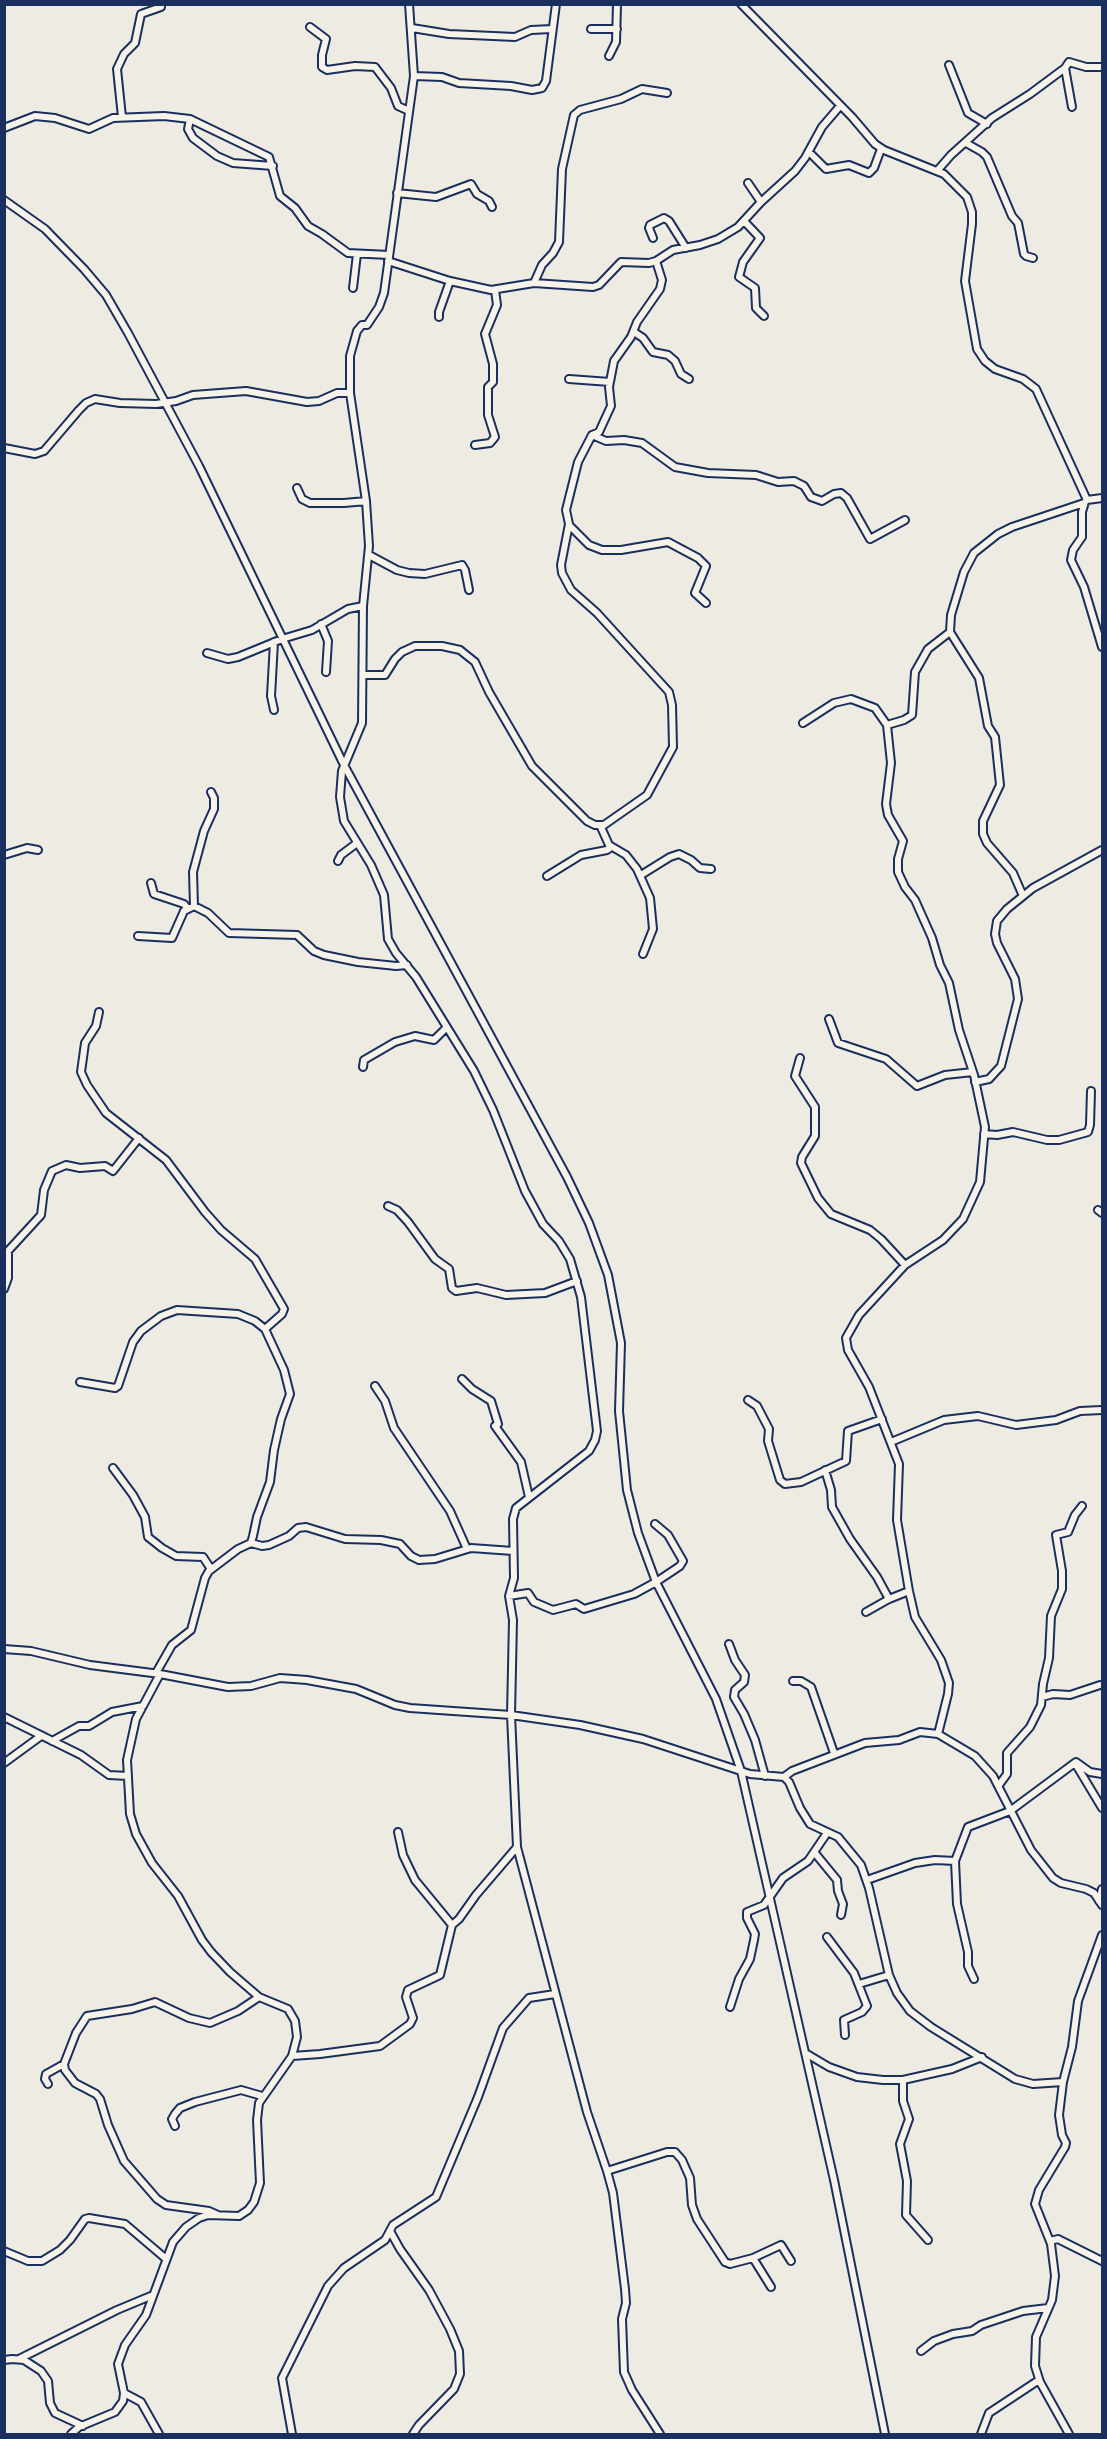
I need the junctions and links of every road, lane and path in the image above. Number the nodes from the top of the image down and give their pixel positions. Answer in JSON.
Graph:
{"nodes":[{"id":1,"x":410,"y":4,"type":"edge"},
{"id":2,"x":556,"y":4,"type":"edge"},
{"id":3,"x":617,"y":4,"type":"edge"},
{"id":4,"x":741,"y":4,"type":"edge"},
{"id":5,"x":161,"y":7,"type":"dead end"},
{"id":6,"x":310,"y":27,"type":"dead end"},
{"id":7,"x":412,"y":28,"type":"junction"},
{"id":8,"x":552,"y":29,"type":"junction"},
{"id":9,"x":591,"y":29,"type":"dead end"},
{"id":10,"x":616,"y":29,"type":"junction"},
{"id":11,"x":609,"y":56,"type":"dead end"},
{"id":12,"x":950,"y":66,"type":"dead end"},
{"id":13,"x":1065,"y":68,"type":"junction"},
{"id":14,"x":1102,"y":68,"type":"edge"},
{"id":15,"x":414,"y":76,"type":"junction"},
{"id":16,"x":667,"y":93,"type":"dead end"},
{"id":17,"x":840,"y":106,"type":"junction"},
{"id":18,"x":1072,"y":107,"type":"dead end"},
{"id":19,"x":409,"y":111,"type":"junction"},
{"id":20,"x":122,"y":117,"type":"junction"},
{"id":21,"x":190,"y":119,"type":"junction"},
{"id":22,"x":987,"y":124,"type":"junction"},
{"id":23,"x":4,"y":128,"type":"edge"},
{"id":24,"x":966,"y":143,"type":"junction"},
{"id":25,"x":885,"y":150,"type":"junction"},
{"id":26,"x":809,"y":152,"type":"junction"},
{"id":27,"x":273,"y":166,"type":"junction"},
{"id":28,"x":937,"y":171,"type":"junction"},
{"id":29,"x":748,"y":183,"type":"dead end"},
{"id":30,"x":397,"y":193,"type":"junction"},
{"id":31,"x":4,"y":200,"type":"edge"},
{"id":32,"x":761,"y":202,"type":"junction"},
{"id":33,"x":492,"y":207,"type":"dead end"},
{"id":34,"x":744,"y":220,"type":"junction"},
{"id":35,"x":653,"y":238,"type":"dead end"},
{"id":36,"x":686,"y":248,"type":"junction"},
{"id":37,"x":357,"y":254,"type":"junction"},
{"id":38,"x":389,"y":258,"type":"junction"},
{"id":39,"x":1033,"y":258,"type":"dead end"},
{"id":40,"x":656,"y":261,"type":"junction"},
{"id":41,"x":450,"y":281,"type":"junction"},
{"id":42,"x":534,"y":284,"type":"junction"},
{"id":43,"x":353,"y":288,"type":"dead end"},
{"id":44,"x":495,"y":290,"type":"junction"},
{"id":45,"x":764,"y":316,"type":"dead end"},
{"id":46,"x":440,"y":317,"type":"dead end"},
{"id":47,"x":634,"y":332,"type":"junction"},
{"id":48,"x":569,"y":379,"type":"dead end"},
{"id":49,"x":689,"y":379,"type":"dead end"},
{"id":50,"x":610,"y":382,"type":"junction"},
{"id":51,"x":350,"y":393,"type":"junction"},
{"id":52,"x":166,"y":403,"type":"junction"},
{"id":53,"x":592,"y":435,"type":"junction"},
{"id":54,"x":475,"y":445,"type":"dead end"},
{"id":55,"x":4,"y":448,"type":"edge"},
{"id":56,"x":297,"y":488,"type":"dead end"},
{"id":57,"x":1102,"y":498,"type":"edge"},
{"id":58,"x":366,"y":501,"type":"junction"},
{"id":59,"x":1085,"y":501,"type":"junction"},
{"id":60,"x":905,"y":520,"type":"dead end"},
{"id":61,"x":569,"y":524,"type":"junction"},
{"id":62,"x":369,"y":555,"type":"junction"},
{"id":63,"x":469,"y":590,"type":"dead end"},
{"id":64,"x":706,"y":603,"type":"dead end"},
{"id":65,"x":363,"y":606,"type":"junction"},
{"id":66,"x":321,"y":624,"type":"junction"},
{"id":67,"x":950,"y":632,"type":"junction"},
{"id":68,"x":282,"y":639,"type":"junction"},
{"id":69,"x":274,"y":642,"type":"junction"},
{"id":70,"x":1102,"y":647,"type":"edge"},
{"id":71,"x":207,"y":653,"type":"dead end"},
{"id":72,"x":327,"y":672,"type":"dead end"},
{"id":73,"x":363,"y":675,"type":"junction"},
{"id":74,"x":274,"y":710,"type":"dead end"},
{"id":75,"x":803,"y":723,"type":"dead end"},
{"id":76,"x":887,"y":724,"type":"junction"},
{"id":77,"x":344,"y":765,"type":"junction"},
{"id":78,"x":211,"y":792,"type":"dead end"},
{"id":79,"x":600,"y":825,"type":"junction"},
{"id":80,"x":357,"y":843,"type":"junction"},
{"id":81,"x":611,"y":847,"type":"junction"},
{"id":82,"x":38,"y":850,"type":"dead end"},
{"id":83,"x":1102,"y":850,"type":"edge"},
{"id":84,"x":4,"y":855,"type":"edge"},
{"id":85,"x":338,"y":861,"type":"dead end"},
{"id":86,"x":711,"y":869,"type":"dead end"},
{"id":87,"x":641,"y":875,"type":"junction"},
{"id":88,"x":547,"y":876,"type":"dead end"},
{"id":89,"x":151,"y":883,"type":"dead end"},
{"id":90,"x":1023,"y":896,"type":"junction"},
{"id":91,"x":191,"y":907,"type":"junction"},
{"id":92,"x":138,"y":936,"type":"dead end"},
{"id":93,"x":643,"y":954,"type":"dead end"},
{"id":94,"x":407,"y":965,"type":"junction"},
{"id":95,"x":99,"y":1012,"type":"dead end"},
{"id":96,"x":829,"y":1020,"type":"dead end"},
{"id":97,"x":447,"y":1028,"type":"junction"},
{"id":98,"x":800,"y":1058,"type":"dead end"},
{"id":99,"x":363,"y":1067,"type":"dead end"},
{"id":100,"x":973,"y":1072,"type":"junction"},
{"id":101,"x":975,"y":1082,"type":"junction"},
{"id":102,"x":1091,"y":1091,"type":"dead end"},
{"id":103,"x":984,"y":1134,"type":"junction"},
{"id":104,"x":139,"y":1138,"type":"junction"},
{"id":105,"x":388,"y":1206,"type":"dead end"},
{"id":106,"x":905,"y":1264,"type":"junction"},
{"id":107,"x":577,"y":1281,"type":"junction"},
{"id":108,"x":4,"y":1289,"type":"edge"},
{"id":109,"x":265,"y":1329,"type":"junction"},
{"id":110,"x":462,"y":1379,"type":"dead end"},
{"id":111,"x":80,"y":1382,"type":"dead end"},
{"id":112,"x":375,"y":1386,"type":"dead end"},
{"id":113,"x":748,"y":1400,"type":"dead end"},
{"id":114,"x":1102,"y":1410,"type":"edge"},
{"id":115,"x":882,"y":1419,"type":"junction"},
{"id":116,"x":891,"y":1442,"type":"junction"},
{"id":117,"x":113,"y":1468,"type":"dead end"},
{"id":118,"x":825,"y":1470,"type":"junction"},
{"id":119,"x":529,"y":1497,"type":"junction"},
{"id":120,"x":1082,"y":1506,"type":"dead end"},
{"id":121,"x":655,"y":1524,"type":"dead end"},
{"id":122,"x":251,"y":1543,"type":"junction"},
{"id":123,"x":467,"y":1549,"type":"junction"},
{"id":124,"x":513,"y":1551,"type":"junction"},
{"id":125,"x":211,"y":1569,"type":"junction"},
{"id":126,"x":656,"y":1582,"type":"junction"},
{"id":127,"x":909,"y":1592,"type":"junction"},
{"id":128,"x":509,"y":1596,"type":"junction"},
{"id":129,"x":889,"y":1599,"type":"junction"},
{"id":130,"x":866,"y":1612,"type":"dead end"},
{"id":131,"x":729,"y":1644,"type":"dead end"},
{"id":132,"x":4,"y":1649,"type":"edge"},
{"id":133,"x":158,"y":1674,"type":"junction"},
{"id":134,"x":793,"y":1681,"type":"dead end"},
{"id":135,"x":1100,"y":1685,"type":"dead end"},
{"id":136,"x":1042,"y":1697,"type":"junction"},
{"id":137,"x":143,"y":1706,"type":"junction"},
{"id":138,"x":511,"y":1715,"type":"junction"},
{"id":139,"x":4,"y":1717,"type":"edge"},
{"id":140,"x":938,"y":1734,"type":"junction"},
{"id":141,"x":41,"y":1736,"type":"junction"},
{"id":142,"x":52,"y":1741,"type":"junction"},
{"id":143,"x":834,"y":1753,"type":"junction"},
{"id":144,"x":1075,"y":1762,"type":"junction"},
{"id":145,"x":4,"y":1763,"type":"edge"},
{"id":146,"x":741,"y":1771,"type":"junction"},
{"id":147,"x":1102,"y":1774,"type":"edge"},
{"id":148,"x":128,"y":1776,"type":"junction"},
{"id":149,"x":765,"y":1776,"type":"junction"},
{"id":150,"x":784,"y":1777,"type":"junction"},
{"id":151,"x":999,"y":1785,"type":"junction"},
{"id":152,"x":1102,"y":1808,"type":"edge"},
{"id":153,"x":1011,"y":1811,"type":"junction"},
{"id":154,"x":398,"y":1832,"type":"dead end"},
{"id":155,"x":827,"y":1833,"type":"junction"},
{"id":156,"x":517,"y":1847,"type":"junction"},
{"id":157,"x":814,"y":1852,"type":"junction"},
{"id":158,"x":955,"y":1861,"type":"junction"},
{"id":159,"x":867,"y":1880,"type":"junction"},
{"id":160,"x":1102,"y":1889,"type":"edge"},
{"id":161,"x":770,"y":1897,"type":"junction"},
{"id":162,"x":1101,"y":1903,"type":"edge"},
{"id":163,"x":841,"y":1916,"type":"dead end"},
{"id":164,"x":452,"y":1925,"type":"junction"},
{"id":165,"x":1102,"y":1935,"type":"edge"},
{"id":166,"x":827,"y":1937,"type":"dead end"},
{"id":167,"x":889,"y":1975,"type":"junction"},
{"id":168,"x":974,"y":1979,"type":"dead end"},
{"id":169,"x":859,"y":1984,"type":"junction"},
{"id":170,"x":555,"y":1995,"type":"junction"},
{"id":171,"x":259,"y":1997,"type":"junction"},
{"id":172,"x":730,"y":2007,"type":"dead end"},
{"id":173,"x":845,"y":2036,"type":"dead end"},
{"id":174,"x":807,"y":2054,"type":"junction"},
{"id":175,"x":292,"y":2056,"type":"junction"},
{"id":176,"x":982,"y":2057,"type":"junction"},
{"id":177,"x":64,"y":2064,"type":"junction"},
{"id":178,"x":903,"y":2080,"type":"junction"},
{"id":179,"x":1063,"y":2082,"type":"junction"},
{"id":180,"x":48,"y":2084,"type":"dead end"},
{"id":181,"x":262,"y":2096,"type":"junction"},
{"id":182,"x":175,"y":2126,"type":"dead end"},
{"id":183,"x":607,"y":2171,"type":"junction"},
{"id":184,"x":218,"y":2215,"type":"junction"},
{"id":185,"x":390,"y":2231,"type":"junction"},
{"id":186,"x":928,"y":2240,"type":"dead end"},
{"id":187,"x":1050,"y":2241,"type":"junction"},
{"id":188,"x":4,"y":2251,"type":"edge"},
{"id":189,"x":165,"y":2258,"type":"junction"},
{"id":190,"x":753,"y":2258,"type":"junction"},
{"id":191,"x":791,"y":2261,"type":"dead end"},
{"id":192,"x":1102,"y":2261,"type":"edge"},
{"id":193,"x":771,"y":2287,"type":"dead end"},
{"id":194,"x":153,"y":2295,"type":"junction"},
{"id":195,"x":1048,"y":2308,"type":"junction"},
{"id":196,"x":921,"y":2351,"type":"dead end"},
{"id":197,"x":4,"y":2360,"type":"edge"},
{"id":198,"x":19,"y":2360,"type":"junction"},
{"id":199,"x":1039,"y":2380,"type":"junction"},
{"id":200,"x":124,"y":2393,"type":"junction"},
{"id":201,"x":83,"y":2426,"type":"junction"},
{"id":202,"x":71,"y":2434,"type":"edge"},
{"id":203,"x":159,"y":2434,"type":"edge"},
{"id":204,"x":292,"y":2434,"type":"edge"},
{"id":205,"x":413,"y":2434,"type":"edge"},
{"id":206,"x":660,"y":2434,"type":"edge"},
{"id":207,"x":885,"y":2434,"type":"edge"},
{"id":208,"x":981,"y":2434,"type":"edge"},
{"id":209,"x":1069,"y":2434,"type":"edge"}],
"edges":[{"from":1,"to":7,"type":"street"},
{"from":2,"to":8,"type":"street"},
{"from":3,"to":10,"type":"street"},
{"from":4,"to":17,"type":"street"},
{"from":5,"to":20,"type":"street"},
{"from":6,"to":19,"type":"street"},
{"from":7,"to":8,"type":"street"},
{"from":7,"to":15,"type":"street"},
{"from":8,"to":15,"type":"street"},
{"from":9,"to":10,"type":"street"},
{"from":10,"to":11,"type":"street"},
{"from":12,"to":22,"type":"street"},
{"from":13,"to":14,"type":"street"},
{"from":13,"to":18,"type":"street"},
{"from":13,"to":22,"type":"street"},
{"from":15,"to":19,"type":"street"},
{"from":16,"to":42,"type":"street"},
{"from":17,"to":25,"type":"street"},
{"from":17,"to":26,"type":"street"},
{"from":19,"to":30,"type":"street"},
{"from":20,"to":21,"type":"street"},
{"from":20,"to":23,"type":"street"},
{"from":21,"to":27,"type":"street"},
{"from":21,"to":27,"type":"street"},
{"from":22,"to":24,"type":"street"},
{"from":24,"to":28,"type":"street"},
{"from":24,"to":39,"type":"street"},
{"from":25,"to":26,"type":"street"},
{"from":25,"to":28,"type":"street"},
{"from":26,"to":32,"type":"street"},
{"from":27,"to":37,"type":"street"},
{"from":28,"to":59,"type":"street"},
{"from":29,"to":32,"type":"street"},
{"from":30,"to":33,"type":"street"},
{"from":30,"to":38,"type":"street"},
{"from":31,"to":52,"type":"street"},
{"from":32,"to":34,"type":"street"},
{"from":34,"to":36,"type":"street"},
{"from":34,"to":45,"type":"street"},
{"from":35,"to":36,"type":"street"},
{"from":36,"to":40,"type":"street"},
{"from":37,"to":38,"type":"street"},
{"from":37,"to":43,"type":"street"},
{"from":38,"to":41,"type":"street"},
{"from":38,"to":51,"type":"street"},
{"from":40,"to":42,"type":"street"},
{"from":40,"to":47,"type":"street"},
{"from":41,"to":44,"type":"street"},
{"from":41,"to":46,"type":"street"},
{"from":42,"to":44,"type":"street"},
{"from":44,"to":54,"type":"street"},
{"from":47,"to":49,"type":"street"},
{"from":47,"to":50,"type":"street"},
{"from":48,"to":50,"type":"street"},
{"from":50,"to":53,"type":"street"},
{"from":51,"to":52,"type":"street"},
{"from":51,"to":58,"type":"street"},
{"from":52,"to":55,"type":"street"},
{"from":52,"to":68,"type":"street"},
{"from":53,"to":60,"type":"street"},
{"from":53,"to":61,"type":"street"},
{"from":56,"to":58,"type":"street"},
{"from":57,"to":59,"type":"street"},
{"from":58,"to":62,"type":"street"},
{"from":59,"to":67,"type":"street"},
{"from":59,"to":70,"type":"street"},
{"from":61,"to":64,"type":"street"},
{"from":61,"to":79,"type":"street"},
{"from":62,"to":63,"type":"street"},
{"from":62,"to":65,"type":"street"},
{"from":65,"to":66,"type":"street"},
{"from":65,"to":73,"type":"street"},
{"from":66,"to":68,"type":"street"},
{"from":66,"to":72,"type":"street"},
{"from":67,"to":76,"type":"street"},
{"from":67,"to":90,"type":"street"},
{"from":68,"to":69,"type":"street"},
{"from":68,"to":77,"type":"street"},
{"from":69,"to":71,"type":"street"},
{"from":69,"to":74,"type":"street"},
{"from":73,"to":77,"type":"street"},
{"from":73,"to":79,"type":"street"},
{"from":75,"to":76,"type":"street"},
{"from":76,"to":100,"type":"street"},
{"from":77,"to":80,"type":"street"},
{"from":77,"to":126,"type":"street"},
{"from":78,"to":91,"type":"street"},
{"from":79,"to":81,"type":"street"},
{"from":80,"to":85,"type":"street"},
{"from":80,"to":94,"type":"street"},
{"from":81,"to":87,"type":"street"},
{"from":81,"to":88,"type":"street"},
{"from":82,"to":84,"type":"street"},
{"from":83,"to":90,"type":"street"},
{"from":86,"to":87,"type":"street"},
{"from":87,"to":93,"type":"street"},
{"from":89,"to":91,"type":"street"},
{"from":90,"to":101,"type":"street"},
{"from":91,"to":92,"type":"street"},
{"from":91,"to":94,"type":"street"},
{"from":94,"to":97,"type":"street"},
{"from":95,"to":104,"type":"street"},
{"from":96,"to":100,"type":"street"},
{"from":97,"to":99,"type":"street"},
{"from":97,"to":107,"type":"street"},
{"from":98,"to":106,"type":"street"},
{"from":100,"to":101,"type":"street"},
{"from":101,"to":103,"type":"street"},
{"from":102,"to":103,"type":"street"},
{"from":103,"to":106,"type":"street"},
{"from":104,"to":108,"type":"street"},
{"from":104,"to":109,"type":"street"},
{"from":105,"to":107,"type":"street"},
{"from":106,"to":115,"type":"street"},
{"from":107,"to":119,"type":"street"},
{"from":109,"to":111,"type":"street"},
{"from":109,"to":122,"type":"street"},
{"from":110,"to":119,"type":"street"},
{"from":112,"to":123,"type":"street"},
{"from":113,"to":118,"type":"street"},
{"from":114,"to":116,"type":"street"},
{"from":115,"to":116,"type":"street"},
{"from":115,"to":118,"type":"street"},
{"from":116,"to":127,"type":"street"},
{"from":117,"to":125,"type":"street"},
{"from":118,"to":129,"type":"street"},
{"from":119,"to":124,"type":"street"},
{"from":120,"to":136,"type":"street"},
{"from":121,"to":126,"type":"street"},
{"from":122,"to":123,"type":"street"},
{"from":122,"to":125,"type":"street"},
{"from":123,"to":124,"type":"street"},
{"from":124,"to":128,"type":"street"},
{"from":125,"to":133,"type":"street"},
{"from":126,"to":128,"type":"street"},
{"from":126,"to":146,"type":"street"},
{"from":127,"to":129,"type":"street"},
{"from":127,"to":140,"type":"street"},
{"from":128,"to":138,"type":"street"},
{"from":129,"to":130,"type":"street"},
{"from":131,"to":149,"type":"street"},
{"from":132,"to":133,"type":"street"},
{"from":133,"to":137,"type":"street"},
{"from":133,"to":138,"type":"street"},
{"from":134,"to":143,"type":"street"},
{"from":135,"to":136,"type":"street"},
{"from":136,"to":151,"type":"street"},
{"from":137,"to":142,"type":"street"},
{"from":137,"to":148,"type":"street"},
{"from":138,"to":146,"type":"street"},
{"from":138,"to":156,"type":"street"},
{"from":139,"to":141,"type":"street"},
{"from":140,"to":143,"type":"street"},
{"from":140,"to":151,"type":"street"},
{"from":141,"to":142,"type":"street"},
{"from":141,"to":145,"type":"street"},
{"from":142,"to":148,"type":"street"},
{"from":143,"to":150,"type":"street"},
{"from":144,"to":147,"type":"street"},
{"from":144,"to":152,"type":"street"},
{"from":144,"to":153,"type":"street"},
{"from":146,"to":149,"type":"street"},
{"from":146,"to":161,"type":"street"},
{"from":148,"to":171,"type":"street"},
{"from":149,"to":150,"type":"street"},
{"from":150,"to":155,"type":"street"},
{"from":151,"to":153,"type":"street"},
{"from":153,"to":158,"type":"street"},
{"from":153,"to":162,"type":"street"},
{"from":154,"to":164,"type":"street"},
{"from":155,"to":157,"type":"street"},
{"from":155,"to":159,"type":"street"},
{"from":156,"to":164,"type":"street"},
{"from":156,"to":170,"type":"street"},
{"from":157,"to":161,"type":"street"},
{"from":157,"to":163,"type":"street"},
{"from":158,"to":159,"type":"street"},
{"from":158,"to":168,"type":"street"},
{"from":159,"to":167,"type":"street"},
{"from":160,"to":162,"type":"street"},
{"from":161,"to":172,"type":"street"},
{"from":161,"to":174,"type":"street"},
{"from":164,"to":175,"type":"street"},
{"from":165,"to":179,"type":"street"},
{"from":166,"to":169,"type":"street"},
{"from":167,"to":169,"type":"street"},
{"from":167,"to":176,"type":"street"},
{"from":169,"to":173,"type":"street"},
{"from":170,"to":183,"type":"street"},
{"from":170,"to":185,"type":"street"},
{"from":171,"to":175,"type":"street"},
{"from":171,"to":177,"type":"street"},
{"from":174,"to":178,"type":"street"},
{"from":174,"to":207,"type":"street"},
{"from":175,"to":181,"type":"street"},
{"from":176,"to":178,"type":"street"},
{"from":176,"to":179,"type":"street"},
{"from":177,"to":180,"type":"street"},
{"from":177,"to":184,"type":"street"},
{"from":178,"to":186,"type":"street"},
{"from":179,"to":187,"type":"street"},
{"from":181,"to":182,"type":"street"},
{"from":181,"to":184,"type":"street"},
{"from":183,"to":190,"type":"street"},
{"from":183,"to":206,"type":"street"},
{"from":184,"to":189,"type":"street"},
{"from":185,"to":204,"type":"street"},
{"from":185,"to":205,"type":"street"},
{"from":187,"to":192,"type":"street"},
{"from":187,"to":195,"type":"street"},
{"from":188,"to":189,"type":"street"},
{"from":189,"to":194,"type":"street"},
{"from":190,"to":191,"type":"street"},
{"from":190,"to":193,"type":"street"},
{"from":194,"to":198,"type":"street"},
{"from":194,"to":200,"type":"street"},
{"from":195,"to":196,"type":"street"},
{"from":195,"to":199,"type":"street"},
{"from":197,"to":198,"type":"street"},
{"from":198,"to":201,"type":"street"},
{"from":199,"to":208,"type":"street"},
{"from":199,"to":209,"type":"street"},
{"from":200,"to":201,"type":"street"},
{"from":200,"to":203,"type":"street"},
{"from":201,"to":202,"type":"street"}]}
